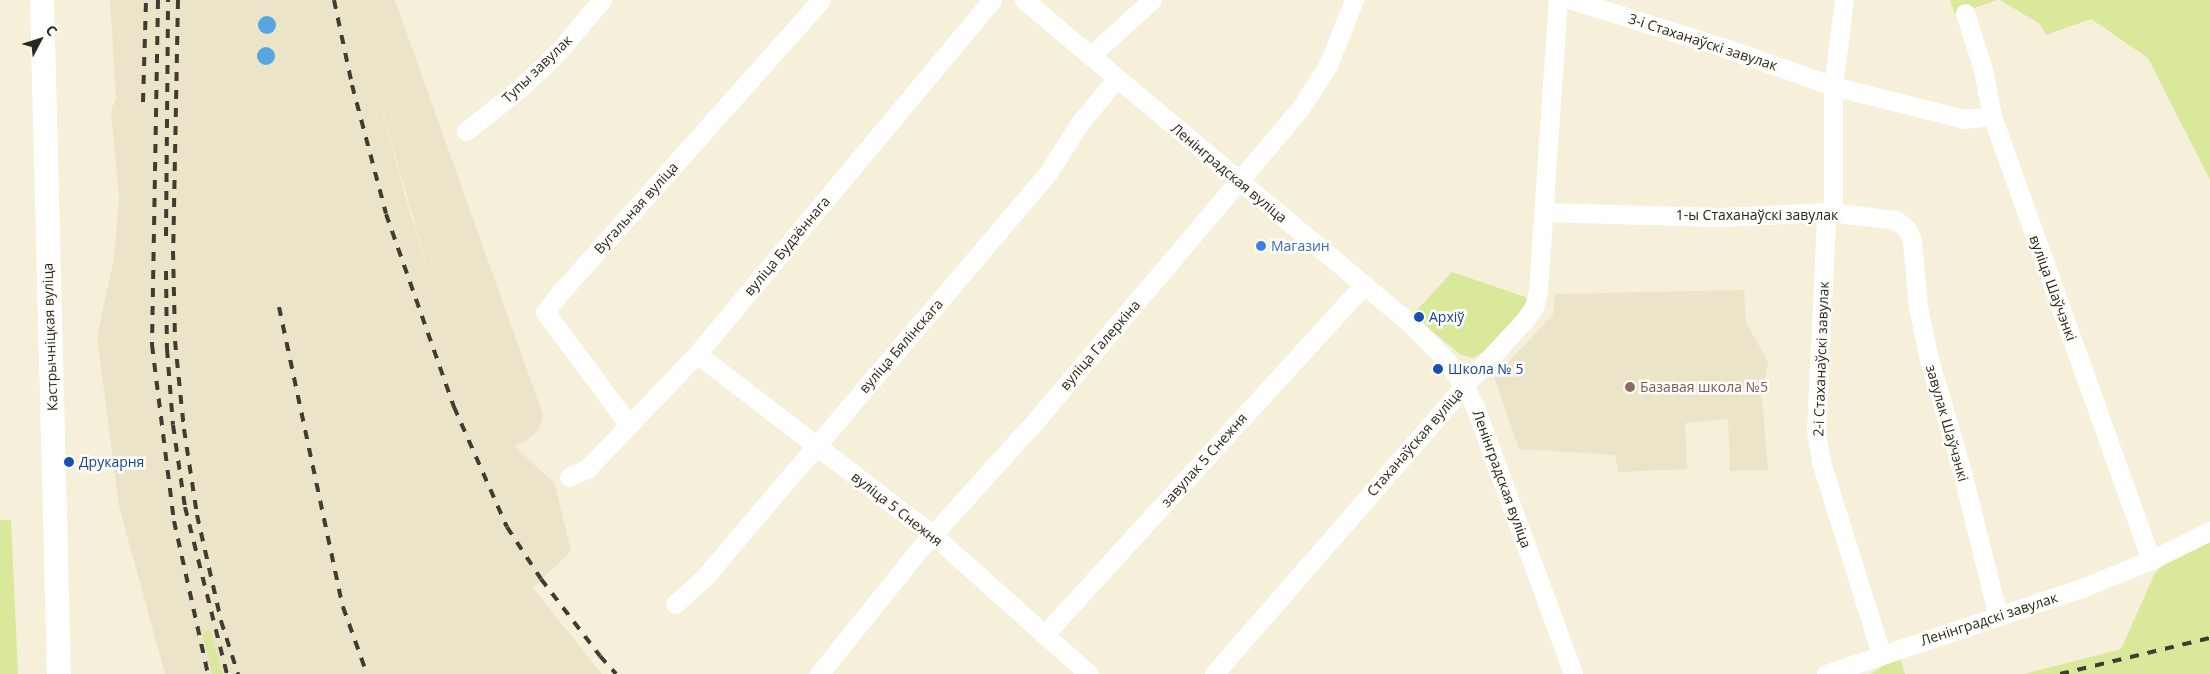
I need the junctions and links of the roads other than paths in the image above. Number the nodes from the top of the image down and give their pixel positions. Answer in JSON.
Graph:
{"nodes":[{"id":1,"x":42,"y":0,"type":"edge"},
{"id":2,"x":602,"y":0,"type":"edge"},
{"id":3,"x":821,"y":0,"type":"edge"},
{"id":4,"x":992,"y":0,"type":"edge"},
{"id":5,"x":1024,"y":0,"type":"edge"},
{"id":6,"x":1152,"y":0,"type":"edge"},
{"id":7,"x":1354,"y":0,"type":"edge"},
{"id":8,"x":1558,"y":0,"type":"edge"},
{"id":9,"x":1572,"y":0,"type":"edge"},
{"id":10,"x":1844,"y":0,"type":"edge"},
{"id":11,"x":1965,"y":14,"type":"dead end"},
{"id":12,"x":1090,"y":56,"type":"junction"},
{"id":13,"x":1116,"y":79,"type":"junction"},
{"id":14,"x":1833,"y":86,"type":"junction"},
{"id":15,"x":1992,"y":116,"type":"junction"},
{"id":16,"x":466,"y":131,"type":"dead end"},
{"id":17,"x":1240,"y":182,"type":"junction"},
{"id":18,"x":1544,"y":212,"type":"junction"},
{"id":19,"x":1830,"y":212,"type":"junction"},
{"id":20,"x":1907,"y":229,"type":"joint"},
{"id":21,"x":1364,"y":284,"type":"junction"},
{"id":22,"x":697,"y":354,"type":"junction"},
{"id":23,"x":1464,"y":386,"type":"junction"},
{"id":24,"x":628,"y":424,"type":"junction"},
{"id":25,"x":816,"y":445,"type":"junction"},
{"id":26,"x":569,"y":478,"type":"dead end"},
{"id":27,"x":2210,"y":531,"type":"edge"},
{"id":28,"x":933,"y":535,"type":"junction"},
{"id":29,"x":2151,"y":560,"type":"junction"},
{"id":30,"x":675,"y":604,"type":"dead end"},
{"id":31,"x":1998,"y":616,"type":"junction"},
{"id":32,"x":1044,"y":635,"type":"junction"},
{"id":33,"x":1881,"y":654,"type":"junction"},
{"id":34,"x":59,"y":674,"type":"edge"},
{"id":35,"x":819,"y":674,"type":"edge"},
{"id":36,"x":1089,"y":674,"type":"edge"},
{"id":37,"x":1214,"y":674,"type":"edge"},
{"id":38,"x":1573,"y":674,"type":"edge"},
{"id":39,"x":1826,"y":674,"type":"edge"}],
"edges":[{"from":1,"to":34,"type":"main road","name":"Кастрычніцкая вуліца"},
{"from":2,"to":16,"type":"street","name":"Тупы завулак"},
{"from":3,"to":24,"type":"street","name":"Вугальная вуліца"},
{"from":4,"to":22,"type":"street","name":"вуліца Будзённага"},
{"from":5,"to":12,"type":"street","name":"Ленінградская вуліца"},
{"from":6,"to":12,"type":"street"},
{"from":7,"to":17,"type":"street","name":"вуліца Галеркіна"},
{"from":8,"to":18,"type":"street","name":"Стаханаўская вуліца"},
{"from":9,"to":14,"type":"street","name":"3-і Стаханаўскі завулак"},
{"from":10,"to":14,"type":"street"},
{"from":11,"to":15,"type":"street","name":"вуліца Шаўчэнкі"},
{"from":12,"to":13,"type":"street","name":"Ленінградская вуліца"},
{"from":13,"to":17,"type":"street","name":"Ленінградская вуліца"},
{"from":13,"to":25,"type":"street","name":"вуліца Бялінскага"},
{"from":14,"to":15,"type":"street","name":"3-і Стаханаўскі завулак"},
{"from":14,"to":19,"type":"street","name":"2-і Стаханаўскі завулак"},
{"from":15,"to":29,"type":"street","name":"вуліца Шаўчэнкі"},
{"from":17,"to":21,"type":"street","name":"Ленінградская вуліца"},
{"from":17,"to":28,"type":"street","name":"вуліца Галеркіна"},
{"from":18,"to":19,"type":"street","name":"1-ы Стаханаўскі завулак"},
{"from":18,"to":23,"type":"street","name":"Стаханаўская вуліца"},
{"from":19,"to":20,"type":"street","name":"1-ы Стаханаўскі завулак"},
{"from":19,"to":33,"type":"street","name":"2-і Стаханаўскі завулак"},
{"from":20,"to":31,"type":"street","name":"завулак Шаўчэнкі"},
{"from":21,"to":23,"type":"street","name":"Ленінградская вуліца"},
{"from":21,"to":32,"type":"street","name":"завулак 5 Снежня"},
{"from":22,"to":24,"type":"street","name":"вуліца Будзённага"},
{"from":22,"to":25,"type":"street","name":"вуліца 5 Снежня"},
{"from":23,"to":37,"type":"street","name":"Стаханаўская вуліца"},
{"from":23,"to":38,"type":"street","name":"Ленінградская вуліца"},
{"from":24,"to":26,"type":"street","name":"вуліца Будзённага"},
{"from":25,"to":28,"type":"street","name":"вуліца 5 Снежня"},
{"from":25,"to":30,"type":"street","name":"вуліца Бялінскага"},
{"from":27,"to":29,"type":"street","name":"Ленінградскі завулак"},
{"from":28,"to":32,"type":"street","name":"вуліца 5 Снежня"},
{"from":28,"to":35,"type":"street","name":"вуліца Галеркіна"},
{"from":29,"to":31,"type":"street","name":"Ленінградскі завулак"},
{"from":31,"to":33,"type":"street","name":"Ленінградскі завулак"},
{"from":32,"to":36,"type":"street","name":"вуліца 5 Снежня"},
{"from":33,"to":39,"type":"street","name":"Ленінградскі завулак"}]}
